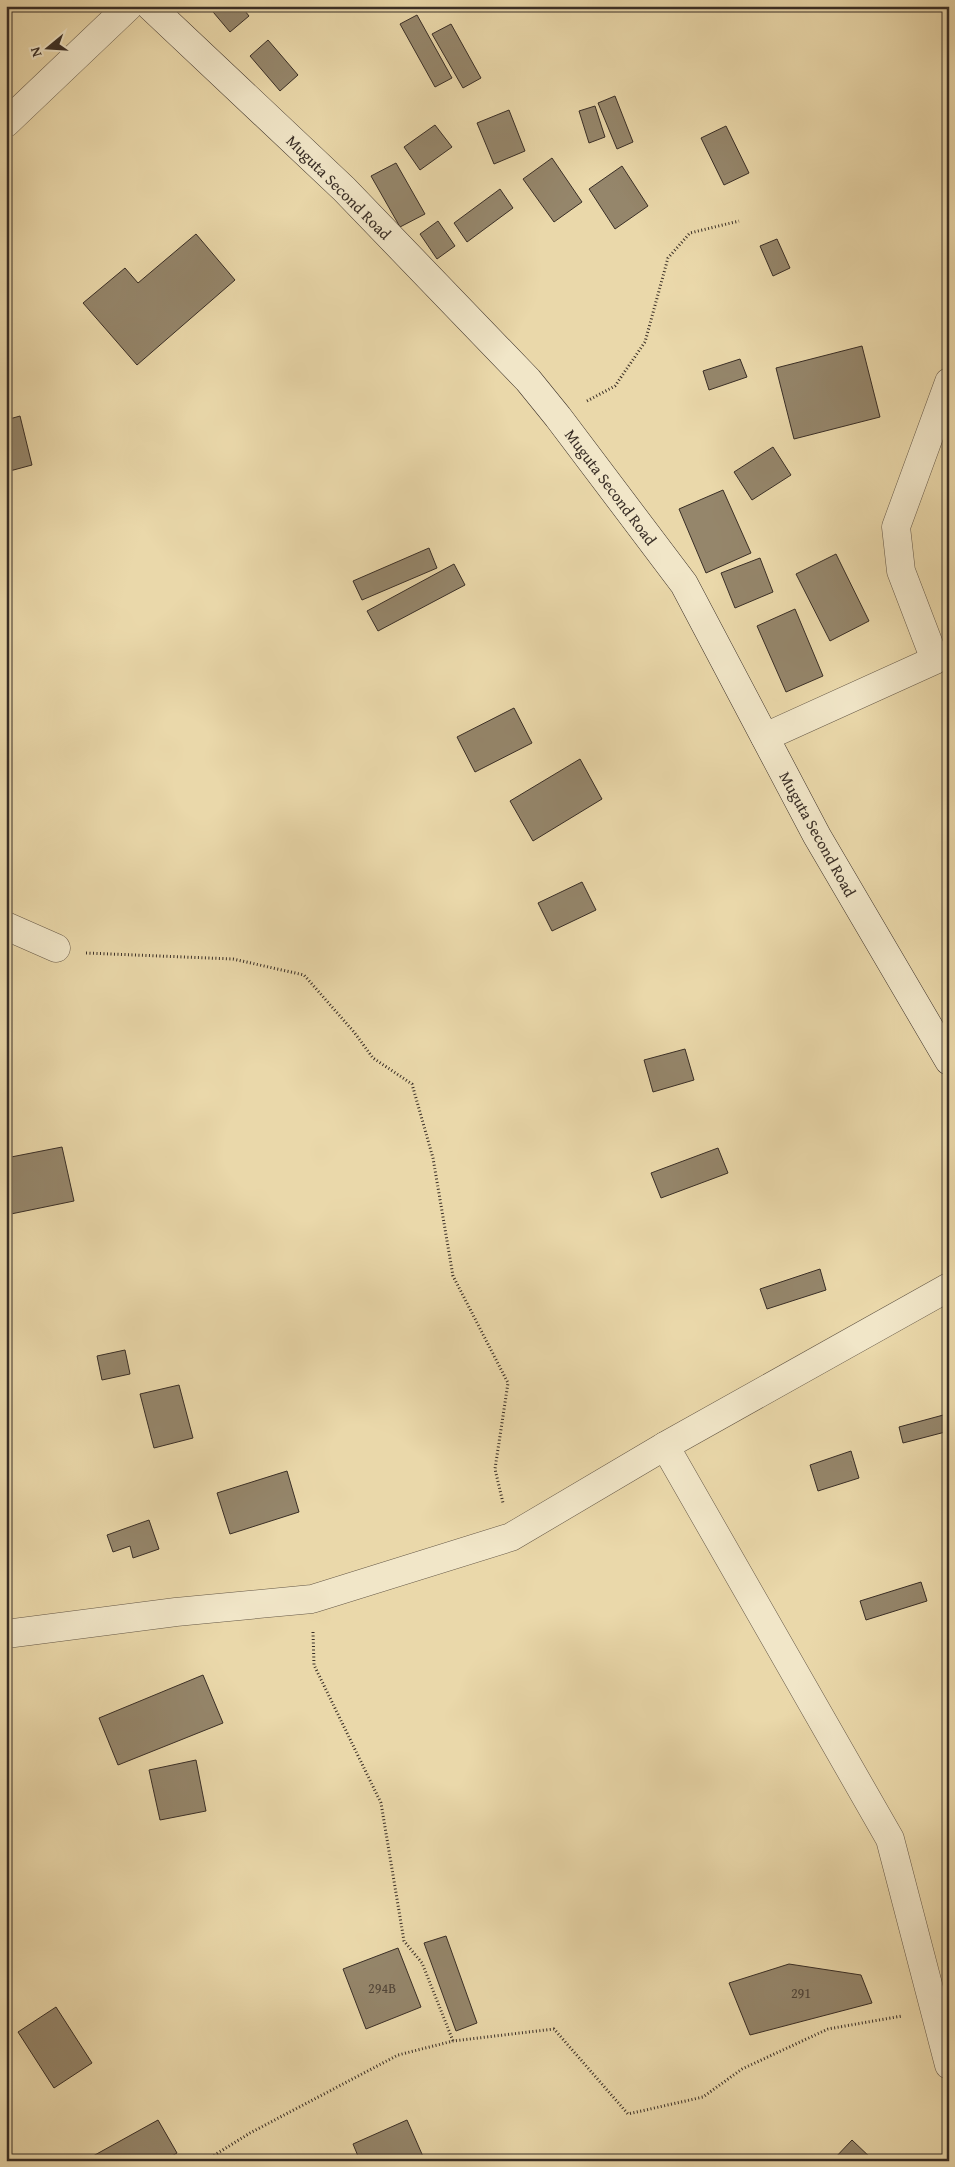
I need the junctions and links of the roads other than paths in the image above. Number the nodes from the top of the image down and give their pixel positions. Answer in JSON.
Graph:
{"nodes":[{"id":1,"x":129,"y":6,"type":"edge"},
{"id":2,"x":158,"y":9,"type":"edge"},
{"id":3,"x":6,"y":123,"type":"edge"},
{"id":4,"x":949,"y":382,"type":"edge"},
{"id":5,"x":764,"y":737,"type":"junction"},
{"id":6,"x":6,"y":926,"type":"edge"},
{"id":7,"x":56,"y":948,"type":"road end"},
{"id":8,"x":949,"y":1061,"type":"edge"},
{"id":9,"x":949,"y":1287,"type":"edge"},
{"id":10,"x":665,"y":1446,"type":"junction"},
{"id":11,"x":6,"y":1634,"type":"edge"},
{"id":12,"x":949,"y":2066,"type":"edge"}],
"edges":[{"from":1,"to":3,"type":"street"},
{"from":2,"to":5,"type":"street","name":"Muguta Second Road"},
{"from":4,"to":5,"type":"street"},
{"from":5,"to":8,"type":"street","name":"Muguta Second Road"},
{"from":6,"to":7,"type":"street"},
{"from":9,"to":10,"type":"street"},
{"from":10,"to":11,"type":"street"},
{"from":10,"to":12,"type":"street"}]}
